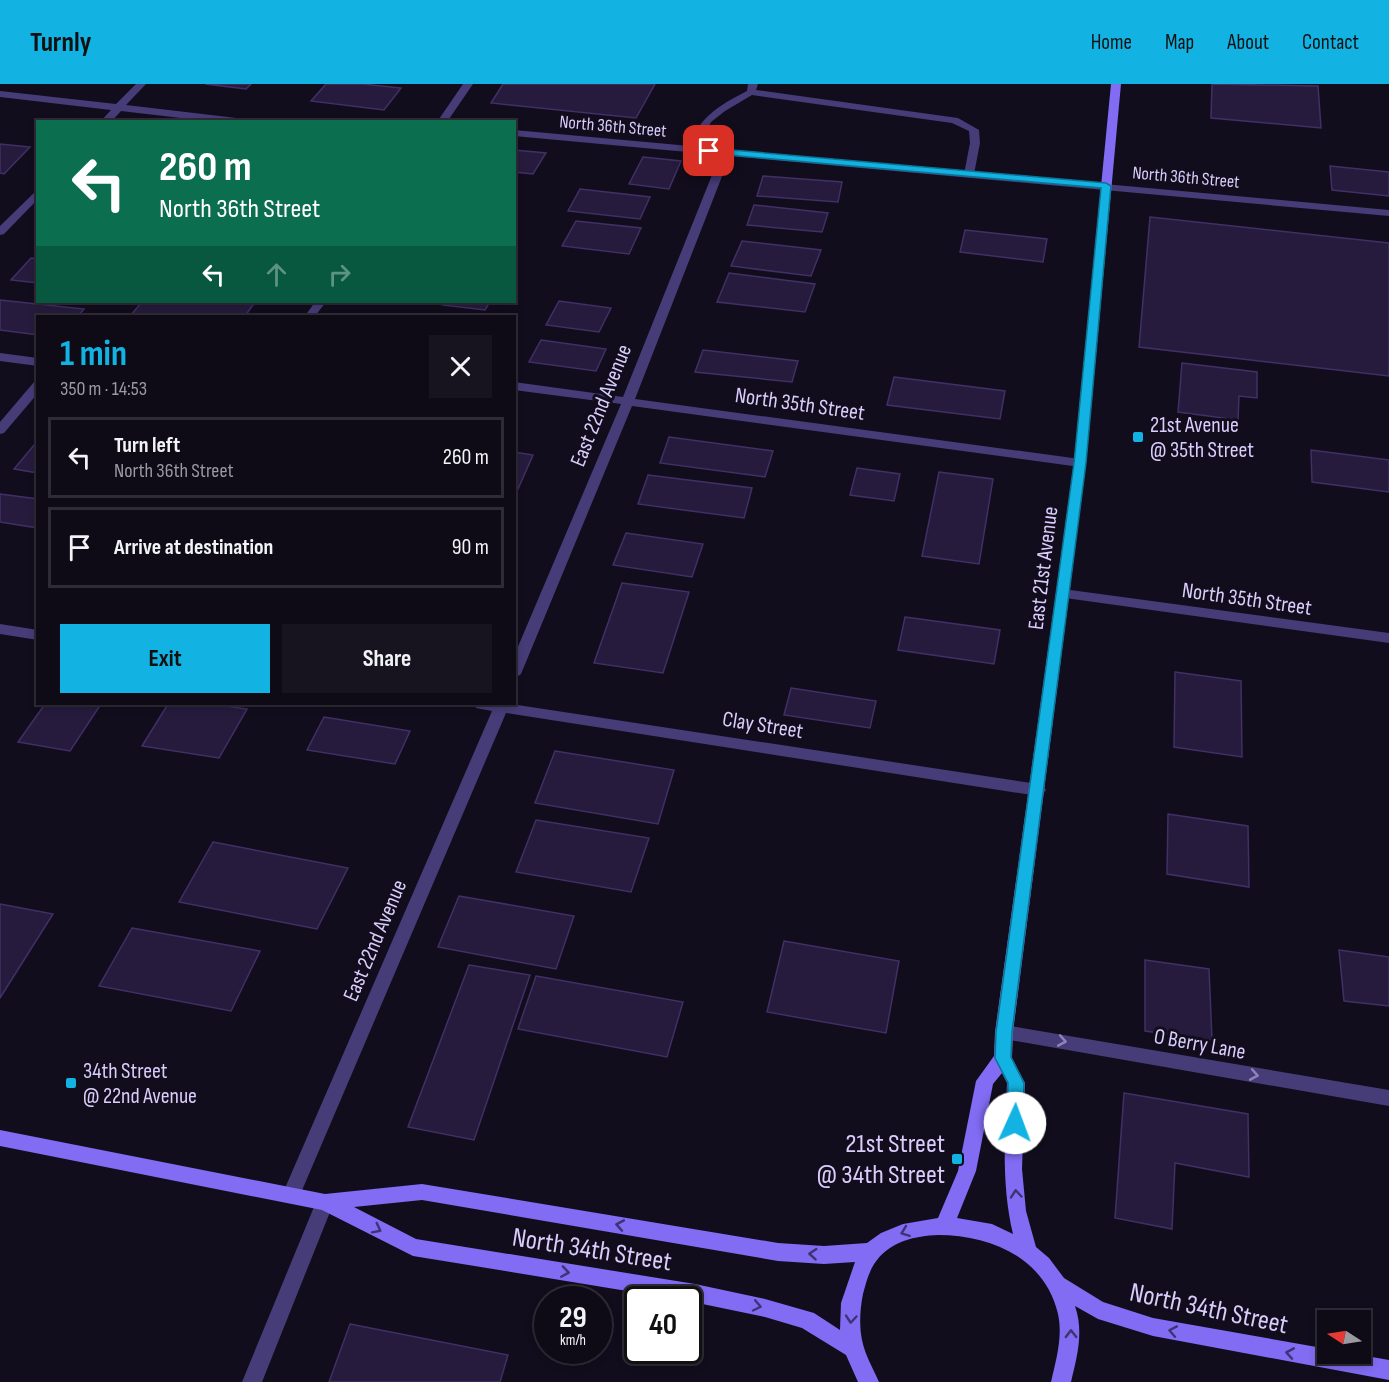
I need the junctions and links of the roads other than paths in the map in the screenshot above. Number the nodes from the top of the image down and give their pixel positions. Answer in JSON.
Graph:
{"nodes":[{"id":1,"x":141,"y":84,"type":"edge"},
{"id":2,"x":468,"y":84,"type":"edge"},
{"id":3,"x":1116,"y":84,"type":"edge"},
{"id":4,"x":752,"y":88,"type":"edge"},
{"id":5,"x":0,"y":94,"type":"edge"},
{"id":6,"x":119,"y":107,"type":"junction"},
{"id":7,"x":107,"y":120,"type":"edge"},
{"id":8,"x":228,"y":120,"type":"edge"},
{"id":9,"x":443,"y":120,"type":"edge"},
{"id":10,"x":516,"y":133,"type":"edge"},
{"id":11,"x":691,"y":150,"type":"junction"},
{"id":12,"x":726,"y":153,"type":"junction"},
{"id":13,"x":969,"y":174,"type":"junction"},
{"id":14,"x":1106,"y":186,"type":"junction"},
{"id":15,"x":36,"y":194,"type":"edge"},
{"id":16,"x":1389,"y":213,"type":"edge"},
{"id":17,"x":0,"y":232,"type":"edge"},
{"id":18,"x":0,"y":357,"type":"edge"},
{"id":19,"x":36,"y":362,"type":"edge"},
{"id":20,"x":516,"y":386,"type":"edge"},
{"id":21,"x":36,"y":387,"type":"edge"},
{"id":22,"x":628,"y":401,"type":"junction"},
{"id":23,"x":0,"y":430,"type":"edge"},
{"id":24,"x":1080,"y":463,"type":"junction"},
{"id":25,"x":1063,"y":594,"type":"junction"},
{"id":26,"x":0,"y":629,"type":"edge"},
{"id":27,"x":36,"y":635,"type":"edge"},
{"id":28,"x":1389,"y":638,"type":"edge"},
{"id":29,"x":516,"y":669,"type":"edge"},
{"id":30,"x":502,"y":705,"type":"edge"},
{"id":31,"x":1038,"y":790,"type":"junction"},
{"id":32,"x":1004,"y":1032,"type":"junction"},
{"id":33,"x":1003,"y":1058,"type":"junction"},
{"id":34,"x":1389,"y":1098,"type":"edge"},
{"id":35,"x":0,"y":1138,"type":"edge"},
{"id":36,"x":291,"y":1195,"type":"junction"},
{"id":37,"x":325,"y":1202,"type":"junction"},
{"id":38,"x":945,"y":1224,"type":"junction"},
{"id":39,"x":1027,"y":1251,"type":"junction"},
{"id":40,"x":871,"y":1252,"type":"junction"},
{"id":41,"x":1060,"y":1286,"type":"junction"},
{"id":42,"x":852,"y":1348,"type":"junction"},
{"id":43,"x":1389,"y":1370,"type":"edge"},
{"id":44,"x":252,"y":1382,"type":"edge"},
{"id":45,"x":869,"y":1382,"type":"edge"},
{"id":46,"x":1061,"y":1382,"type":"edge"}],
"edges":[{"from":1,"to":6,"type":"street"},
{"from":2,"to":9,"type":"street"},
{"from":3,"to":14,"type":"street","name":"East 21st Avenue"},
{"from":4,"to":11,"type":"street"},
{"from":4,"to":13,"type":"street"},
{"from":5,"to":6,"type":"street"},
{"from":6,"to":7,"type":"street"},
{"from":6,"to":8,"type":"street"},
{"from":10,"to":11,"type":"street","name":"North 36th Street"},
{"from":11,"to":12,"type":"street","name":"North 36th Street"},
{"from":12,"to":13,"type":"street","name":"North 36th Street"},
{"from":12,"to":22,"type":"street","name":"East 22nd Avenue"},
{"from":13,"to":14,"type":"street","name":"North 36th Street"},
{"from":14,"to":16,"type":"street","name":"North 36th Street"},
{"from":14,"to":24,"type":"street","name":"East 21st Avenue"},
{"from":15,"to":17,"type":"street"},
{"from":18,"to":19,"type":"street"},
{"from":20,"to":22,"type":"street","name":"North 35th Street"},
{"from":21,"to":23,"type":"street"},
{"from":22,"to":24,"type":"street","name":"North 35th Street"},
{"from":22,"to":29,"type":"street","name":"East 22nd Avenue"},
{"from":24,"to":25,"type":"street","name":"East 21st Avenue"},
{"from":25,"to":28,"type":"street","name":"North 35th Street"},
{"from":25,"to":31,"type":"street","name":"East 21st Avenue"},
{"from":26,"to":27,"type":"street"},
{"from":30,"to":31,"type":"street","name":"Clay Street"},
{"from":30,"to":36,"type":"street","name":"East 22nd Avenue"},
{"from":31,"to":32,"type":"street","name":"East 21st Avenue"},
{"from":32,"to":33,"type":"street","name":"East 21st Avenue"},
{"from":32,"to":34,"type":"street","name":"O Berry Lane","one_way":true},
{"from":33,"to":38,"type":"street"},
{"from":39,"to":33,"type":"street","name":"East 21st Avenue","one_way":true},
{"from":35,"to":36,"type":"street","name":"North 34th Street"},
{"from":36,"to":37,"type":"street","name":"North 34th Street"},
{"from":40,"to":37,"type":"street","name":"North 34th Street","one_way":true},
{"from":37,"to":42,"type":"street","name":"North 34th Street","one_way":true},
{"from":37,"to":44,"type":"street"},
{"from":38,"to":39,"type":"street"},
{"from":38,"to":40,"type":"street","one_way":true},
{"from":39,"to":41,"type":"street"},
{"from":40,"to":42,"type":"street","one_way":true},
{"from":43,"to":41,"type":"street","name":"North 34th Street","one_way":true},
{"from":46,"to":41,"type":"street","one_way":true},
{"from":42,"to":45,"type":"street"}]}
